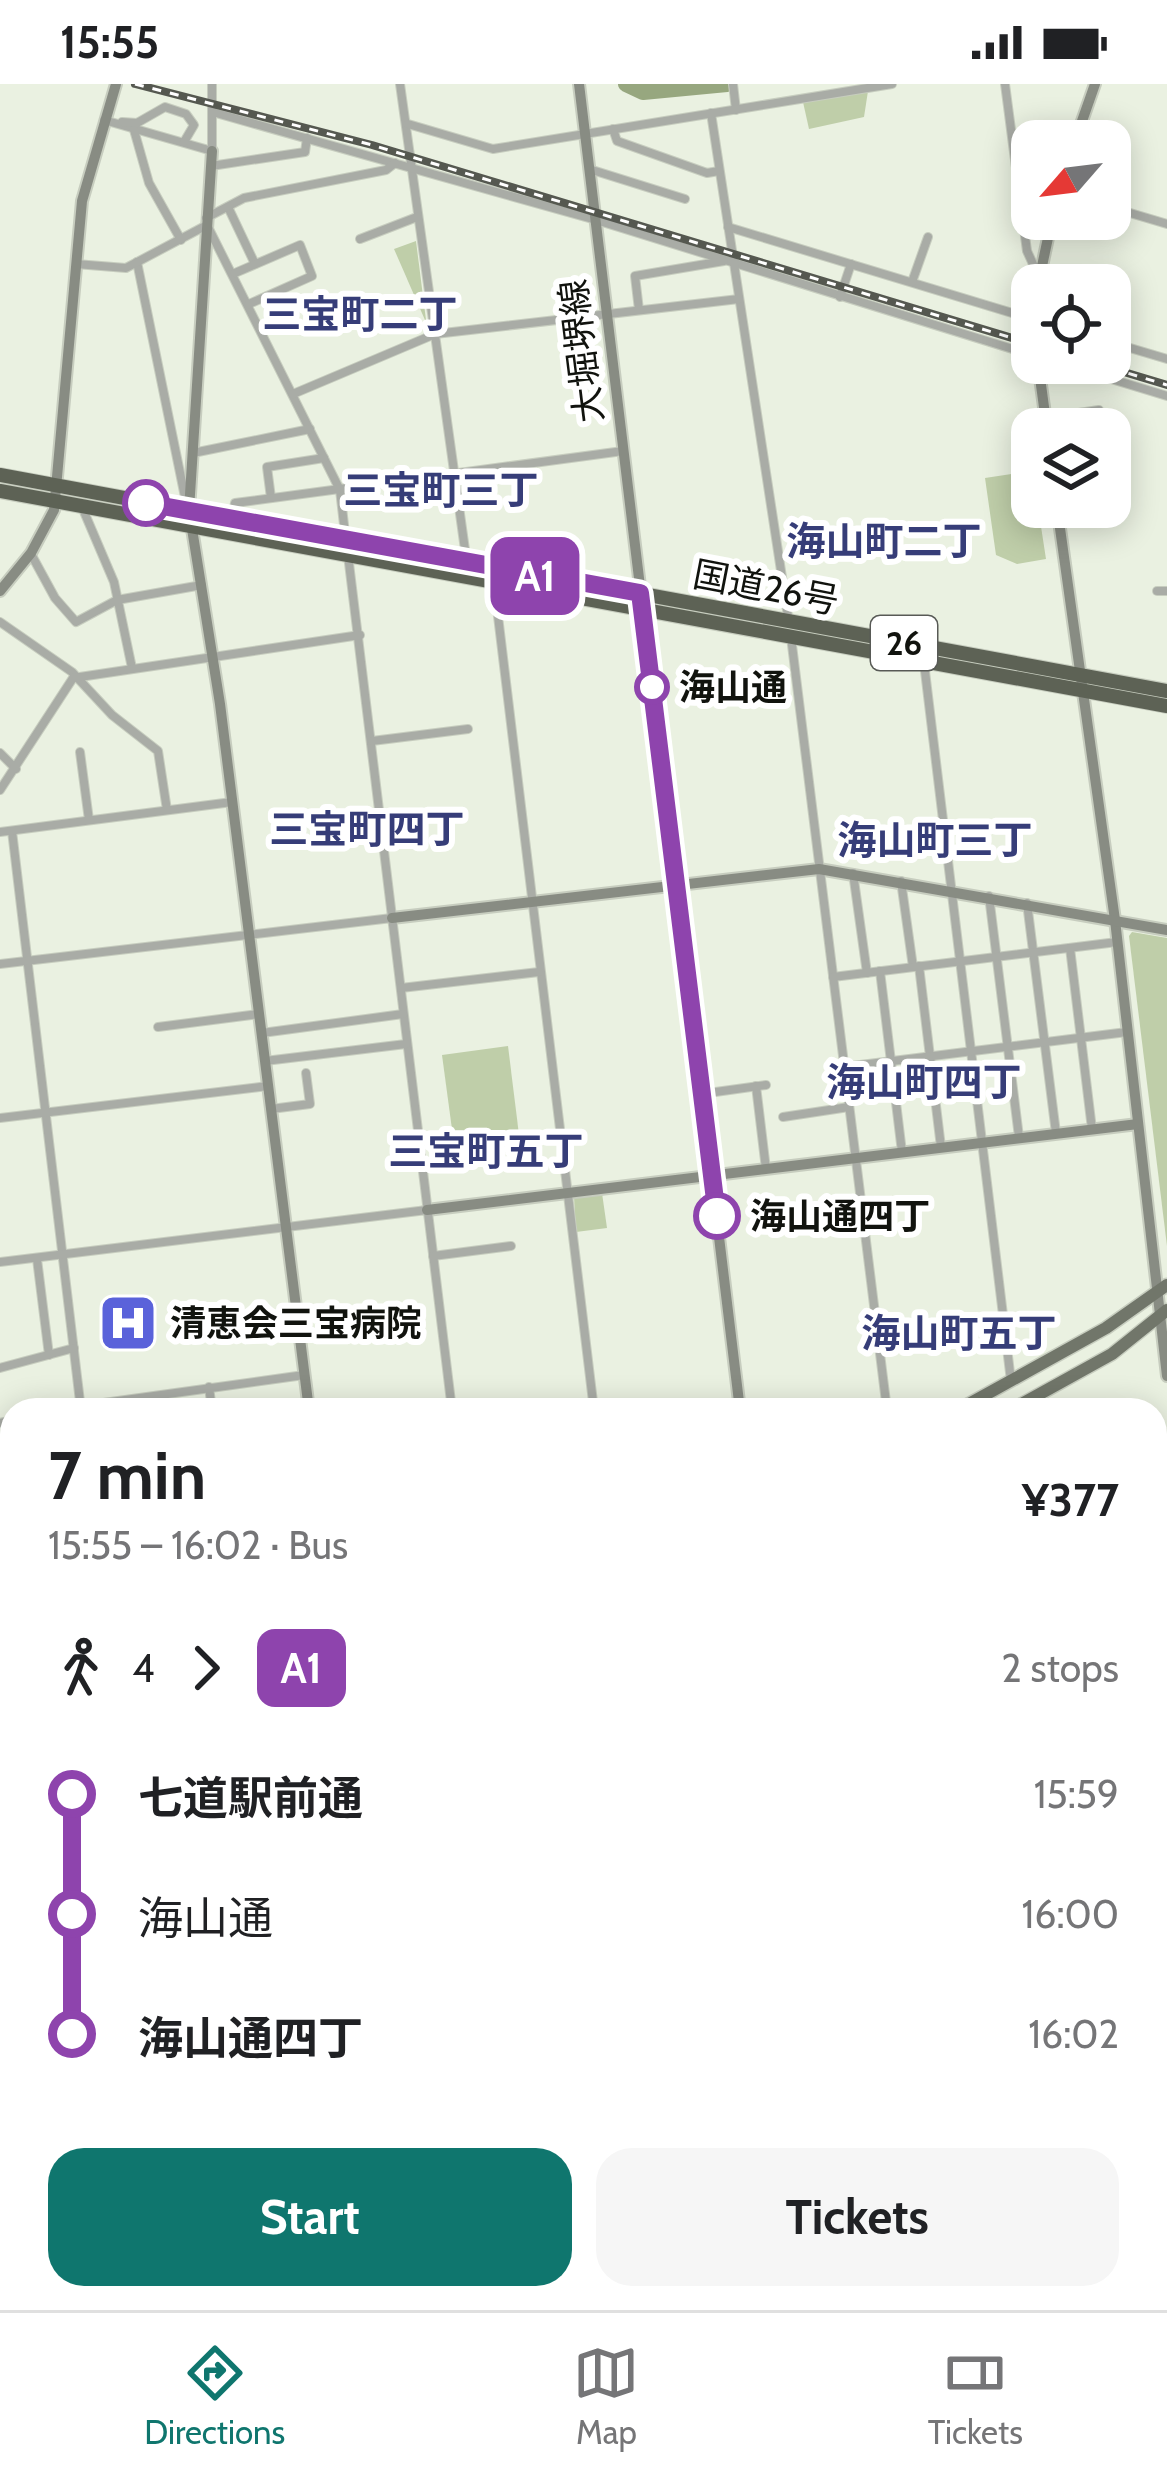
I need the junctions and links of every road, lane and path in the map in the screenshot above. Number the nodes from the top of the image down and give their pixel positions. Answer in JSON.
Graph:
{"nodes":[{"id":1,"x":116,"y":84,"type":"edge"},
{"id":2,"x":212,"y":84,"type":"edge"},
{"id":3,"x":400,"y":84,"type":"edge"},
{"id":4,"x":579,"y":84,"type":"edge"},
{"id":5,"x":892,"y":84,"type":"edge"},
{"id":6,"x":1006,"y":84,"type":"edge"},
{"id":7,"x":1095,"y":84,"type":"edge"},
{"id":8,"x":733,"y":85,"type":"edge"},
{"id":9,"x":736,"y":110,"type":"junction"},
{"id":10,"x":216,"y":113,"type":"junction"},
{"id":11,"x":710,"y":113,"type":"junction"},
{"id":12,"x":151,"y":118,"type":"junction"},
{"id":13,"x":102,"y":119,"type":"junction"},
{"id":14,"x":1082,"y":120,"type":"edge"},
{"id":15,"x":1011,"y":122,"type":"edge"},
{"id":16,"x":408,"y":124,"type":"junction"},
{"id":17,"x":614,"y":129,"type":"junction"},
{"id":18,"x":134,"y":130,"type":"junction"},
{"id":19,"x":585,"y":134,"type":"junction"},
{"id":20,"x":157,"y":137,"type":"junction"},
{"id":21,"x":307,"y":138,"type":"junction"},
{"id":22,"x":181,"y":144,"type":"junction"},
{"id":23,"x":212,"y":151,"type":"junction"},
{"id":24,"x":397,"y":162,"type":"junction"},
{"id":25,"x":211,"y":166,"type":"junction"},
{"id":26,"x":411,"y":166,"type":"junction"},
{"id":27,"x":589,"y":169,"type":"junction"},
{"id":28,"x":719,"y":171,"type":"junction"},
{"id":29,"x":686,"y":199,"type":"dead end"},
{"id":30,"x":229,"y":207,"type":"junction"},
{"id":31,"x":1131,"y":213,"type":"edge"},
{"id":32,"x":418,"y":217,"type":"junction"},
{"id":33,"x":596,"y":220,"type":"junction"},
{"id":34,"x":206,"y":222,"type":"junction"},
{"id":35,"x":1167,"y":224,"type":"edge"},
{"id":36,"x":728,"y":227,"type":"junction"},
{"id":37,"x":928,"y":237,"type":"dead end"},
{"id":38,"x":360,"y":239,"type":"dead end"},
{"id":39,"x":181,"y":240,"type":"junction"},
{"id":40,"x":137,"y":262,"type":"junction"},
{"id":41,"x":729,"y":262,"type":"junction"},
{"id":42,"x":76,"y":264,"type":"junction"},
{"id":43,"x":256,"y":264,"type":"junction"},
{"id":44,"x":851,"y":264,"type":"junction"},
{"id":45,"x":234,"y":273,"type":"junction"},
{"id":46,"x":912,"y":282,"type":"junction"},
{"id":47,"x":840,"y":296,"type":"junction"},
{"id":48,"x":739,"y":299,"type":"junction"},
{"id":49,"x":249,"y":304,"type":"junction"},
{"id":50,"x":639,"y":310,"type":"junction"},
{"id":51,"x":607,"y":313,"type":"junction"},
{"id":52,"x":1011,"y":313,"type":"edge"},
{"id":53,"x":435,"y":334,"type":"junction"},
{"id":54,"x":1131,"y":348,"type":"edge"},
{"id":55,"x":1011,"y":349,"type":"edge"},
{"id":56,"x":1167,"y":359,"type":"edge"},
{"id":57,"x":1128,"y":384,"type":"edge"},
{"id":58,"x":293,"y":394,"type":"junction"},
{"id":59,"x":1167,"y":396,"type":"edge"},
{"id":60,"x":310,"y":429,"type":"junction"},
{"id":61,"x":624,"y":451,"type":"junction"},
{"id":62,"x":194,"y":453,"type":"junction"},
{"id":63,"x":324,"y":458,"type":"junction"},
{"id":64,"x":0,"y":475,"type":"edge"},
{"id":65,"x":453,"y":476,"type":"junction"},
{"id":66,"x":0,"y":490,"type":"edge"},
{"id":67,"x":340,"y":490,"type":"junction"},
{"id":68,"x":57,"y":494,"type":"junction"},
{"id":69,"x":271,"y":498,"type":"junction"},
{"id":70,"x":82,"y":507,"type":"junction"},
{"id":71,"x":190,"y":518,"type":"junction"},
{"id":72,"x":232,"y":518,"type":"junction"},
{"id":73,"x":1061,"y":528,"type":"edge"},
{"id":74,"x":347,"y":548,"type":"junction"},
{"id":75,"x":31,"y":553,"type":"junction"},
{"id":76,"x":467,"y":565,"type":"junction"},
{"id":77,"x":494,"y":581,"type":"junction"},
{"id":78,"x":202,"y":585,"type":"junction"},
{"id":79,"x":0,"y":591,"type":"edge"},
{"id":80,"x":640,"y":593,"type":"junction"},
{"id":81,"x":117,"y":600,"type":"junction"},
{"id":82,"x":642,"y":611,"type":"junction"},
{"id":83,"x":0,"y":622,"type":"edge"},
{"id":84,"x":790,"y":630,"type":"junction"},
{"id":85,"x":360,"y":635,"type":"junction"},
{"id":86,"x":213,"y":656,"type":"junction"},
{"id":87,"x":924,"y":662,"type":"junction"},
{"id":88,"x":132,"y":668,"type":"junction"},
{"id":89,"x":73,"y":678,"type":"junction"},
{"id":90,"x":1083,"y":682,"type":"junction"},
{"id":91,"x":1167,"y":691,"type":"edge"},
{"id":92,"x":1167,"y":706,"type":"edge"},
{"id":93,"x":468,"y":729,"type":"dead end"},
{"id":94,"x":372,"y":741,"type":"junction"},
{"id":95,"x":80,"y":752,"type":"dead end"},
{"id":96,"x":0,"y":753,"type":"edge"},
{"id":97,"x":16,"y":769,"type":"junction"},
{"id":98,"x":0,"y":790,"type":"edge"},
{"id":99,"x":232,"y":802,"type":"junction"},
{"id":100,"x":167,"y":810,"type":"junction"},
{"id":101,"x":89,"y":820,"type":"junction"},
{"id":102,"x":12,"y":831,"type":"junction"},
{"id":103,"x":0,"y":832,"type":"edge"},
{"id":104,"x":819,"y":869,"type":"junction"},
{"id":105,"x":853,"y":873,"type":"junction"},
{"id":106,"x":901,"y":881,"type":"junction"},
{"id":107,"x":675,"y":884,"type":"junction"},
{"id":108,"x":952,"y":889,"type":"junction"},
{"id":109,"x":989,"y":896,"type":"junction"},
{"id":110,"x":532,"y":902,"type":"junction"},
{"id":111,"x":1027,"y":904,"type":"junction"},
{"id":112,"x":392,"y":918,"type":"junction"},
{"id":113,"x":1114,"y":920,"type":"junction"},
{"id":114,"x":1167,"y":930,"type":"edge"},
{"id":115,"x":249,"y":935,"type":"junction"},
{"id":116,"x":1117,"y":941,"type":"junction"},
{"id":117,"x":1070,"y":947,"type":"junction"},
{"id":118,"x":1033,"y":952,"type":"junction"},
{"id":119,"x":997,"y":957,"type":"junction"},
{"id":120,"x":29,"y":960,"type":"junction"},
{"id":121,"x":961,"y":961,"type":"junction"},
{"id":122,"x":0,"y":964,"type":"edge"},
{"id":123,"x":916,"y":967,"type":"junction"},
{"id":124,"x":880,"y":971,"type":"junction"},
{"id":125,"x":539,"y":972,"type":"junction"},
{"id":126,"x":867,"y":973,"type":"junction"},
{"id":127,"x":833,"y":977,"type":"junction"},
{"id":128,"x":401,"y":988,"type":"junction"},
{"id":129,"x":259,"y":1014,"type":"junction"},
{"id":130,"x":403,"y":1014,"type":"junction"},
{"id":131,"x":158,"y":1027,"type":"dead end"},
{"id":132,"x":1127,"y":1032,"type":"junction"},
{"id":133,"x":261,"y":1033,"type":"junction"},
{"id":134,"x":1081,"y":1038,"type":"junction"},
{"id":135,"x":1045,"y":1042,"type":"junction"},
{"id":136,"x":406,"y":1044,"type":"junction"},
{"id":137,"x":1008,"y":1047,"type":"junction"},
{"id":138,"x":971,"y":1052,"type":"junction"},
{"id":139,"x":930,"y":1057,"type":"junction"},
{"id":140,"x":265,"y":1061,"type":"junction"},
{"id":141,"x":890,"y":1061,"type":"junction"},
{"id":142,"x":844,"y":1067,"type":"junction"},
{"id":143,"x":306,"y":1073,"type":"dead end"},
{"id":144,"x":268,"y":1086,"type":"junction"},
{"id":145,"x":701,"y":1094,"type":"junction"},
{"id":146,"x":849,"y":1107,"type":"junction"},
{"id":147,"x":271,"y":1109,"type":"junction"},
{"id":148,"x":46,"y":1113,"type":"junction"},
{"id":149,"x":783,"y":1117,"type":"dead end"},
{"id":150,"x":0,"y":1118,"type":"edge"},
{"id":151,"x":1138,"y":1124,"type":"junction"},
{"id":152,"x":1092,"y":1129,"type":"junction"},
{"id":153,"x":1056,"y":1133,"type":"junction"},
{"id":154,"x":1019,"y":1138,"type":"junction"},
{"id":155,"x":982,"y":1142,"type":"junction"},
{"id":156,"x":941,"y":1147,"type":"junction"},
{"id":157,"x":902,"y":1152,"type":"junction"},
{"id":158,"x":855,"y":1158,"type":"junction"},
{"id":159,"x":766,"y":1169,"type":"junction"},
{"id":160,"x":712,"y":1175,"type":"junction"},
{"id":161,"x":568,"y":1192,"type":"junction"},
{"id":162,"x":427,"y":1210,"type":"junction"},
{"id":163,"x":287,"y":1226,"type":"junction"},
{"id":164,"x":511,"y":1246,"type":"dead end"},
{"id":165,"x":64,"y":1256,"type":"junction"},
{"id":166,"x":433,"y":1256,"type":"junction"},
{"id":167,"x":37,"y":1258,"type":"junction"},
{"id":168,"x":0,"y":1262,"type":"edge"},
{"id":169,"x":1162,"y":1289,"type":"edge"},
{"id":170,"x":1164,"y":1314,"type":"edge"},
{"id":171,"x":74,"y":1348,"type":"junction"},
{"id":172,"x":49,"y":1355,"type":"junction"},
{"id":173,"x":0,"y":1368,"type":"edge"},
{"id":174,"x":304,"y":1375,"type":"junction"},
{"id":175,"x":1167,"y":1376,"type":"edge"},
{"id":176,"x":1011,"y":1381,"type":"junction"},
{"id":177,"x":208,"y":1387,"type":"junction"},
{"id":178,"x":160,"y":1393,"type":"junction"},
{"id":179,"x":80,"y":1398,"type":"edge"},
{"id":180,"x":132,"y":1398,"type":"edge"},
{"id":181,"x":161,"y":1398,"type":"edge"},
{"id":182,"x":210,"y":1398,"type":"edge"},
{"id":183,"x":307,"y":1398,"type":"edge"},
{"id":184,"x":451,"y":1398,"type":"edge"},
{"id":185,"x":593,"y":1398,"type":"edge"},
{"id":186,"x":739,"y":1398,"type":"edge"},
{"id":187,"x":885,"y":1398,"type":"edge"},
{"id":188,"x":980,"y":1398,"type":"edge"},
{"id":189,"x":1033,"y":1398,"type":"edge"}],
"edges":[{"from":1,"to":13,"type":"street"},
{"from":2,"to":10,"type":"street"},
{"from":3,"to":16,"type":"street"},
{"from":4,"to":19,"type":"street","name":"大堀堺線"},
{"from":5,"to":9,"type":"street"},
{"from":6,"to":15,"type":"street"},
{"from":7,"to":14,"type":"street"},
{"from":8,"to":9,"type":"street"},
{"from":9,"to":11,"type":"street"},
{"from":10,"to":21,"type":"street"},
{"from":10,"to":23,"type":"street"},
{"from":11,"to":17,"type":"street"},
{"from":11,"to":28,"type":"street"},
{"from":12,"to":13,"type":"street"},
{"from":12,"to":20,"type":"street"},
{"from":12,"to":22,"type":"street"},
{"from":13,"to":18,"type":"street"},
{"from":13,"to":42,"type":"street"},
{"from":16,"to":19,"type":"street"},
{"from":16,"to":26,"type":"street"},
{"from":17,"to":19,"type":"street"},
{"from":17,"to":28,"type":"street"},
{"from":18,"to":20,"type":"street"},
{"from":18,"to":39,"type":"street"},
{"from":19,"to":27,"type":"street","name":"大堀堺線"},
{"from":20,"to":22,"type":"street"},
{"from":21,"to":24,"type":"street"},
{"from":21,"to":25,"type":"street"},
{"from":22,"to":23,"type":"street"},
{"from":23,"to":25,"type":"street"},
{"from":24,"to":26,"type":"street"},
{"from":24,"to":30,"type":"street"},
{"from":25,"to":34,"type":"street"},
{"from":26,"to":32,"type":"street"},
{"from":26,"to":33,"type":"street"},
{"from":27,"to":29,"type":"street"},
{"from":27,"to":33,"type":"street","name":"大堀堺線"},
{"from":28,"to":36,"type":"street"},
{"from":30,"to":34,"type":"street"},
{"from":30,"to":43,"type":"street"},
{"from":31,"to":35,"type":"street"},
{"from":32,"to":38,"type":"street"},
{"from":32,"to":53,"type":"street"},
{"from":33,"to":41,"type":"street"},
{"from":33,"to":51,"type":"street","name":"大堀堺線"},
{"from":34,"to":39,"type":"street"},
{"from":34,"to":45,"type":"street"},
{"from":34,"to":62,"type":"street"},
{"from":36,"to":41,"type":"street"},
{"from":36,"to":44,"type":"street"},
{"from":37,"to":46,"type":"street"},
{"from":39,"to":40,"type":"street"},
{"from":40,"to":42,"type":"street"},
{"from":40,"to":71,"type":"street"},
{"from":41,"to":47,"type":"street"},
{"from":41,"to":48,"type":"street"},
{"from":41,"to":50,"type":"street"},
{"from":42,"to":68,"type":"street"},
{"from":43,"to":45,"type":"street"},
{"from":43,"to":49,"type":"street"},
{"from":44,"to":46,"type":"street"},
{"from":44,"to":47,"type":"street"},
{"from":45,"to":49,"type":"street"},
{"from":46,"to":52,"type":"street"},
{"from":47,"to":55,"type":"street"},
{"from":48,"to":50,"type":"street"},
{"from":48,"to":84,"type":"street"},
{"from":49,"to":58,"type":"street"},
{"from":50,"to":51,"type":"street"},
{"from":51,"to":53,"type":"street"},
{"from":51,"to":61,"type":"street","name":"大堀堺線"},
{"from":53,"to":58,"type":"street"},
{"from":53,"to":65,"type":"street"},
{"from":54,"to":56,"type":"street"},
{"from":57,"to":59,"type":"street"},
{"from":58,"to":60,"type":"street"},
{"from":60,"to":62,"type":"street"},
{"from":60,"to":63,"type":"street"},
{"from":61,"to":65,"type":"street"},
{"from":61,"to":80,"type":"street","name":"大堀堺線"},
{"from":62,"to":71,"type":"street"},
{"from":63,"to":67,"type":"street"},
{"from":63,"to":69,"type":"street"},
{"from":64,"to":68,"type":"highway","name":"国道26号","number":"26"},
{"from":65,"to":67,"type":"street"},
{"from":65,"to":76,"type":"street"},
{"from":66,"to":68,"type":"highway","name":"国道26号","number":"26"},
{"from":67,"to":69,"type":"street"},
{"from":67,"to":74,"type":"street"},
{"from":68,"to":70,"type":"highway","name":"国道26号","number":"26"},
{"from":68,"to":71,"type":"highway","name":"国道26号","number":"26"},
{"from":68,"to":75,"type":"street"},
{"from":69,"to":72,"type":"street"},
{"from":70,"to":71,"type":"highway","name":"国道26号","number":"26"},
{"from":70,"to":81,"type":"street"},
{"from":71,"to":72,"type":"highway","name":"国道26号","number":"26"},
{"from":71,"to":74,"type":"highway","name":"国道26号","number":"26"},
{"from":71,"to":78,"type":"street"},
{"from":72,"to":74,"type":"highway","name":"国道26号","number":"26"},
{"from":73,"to":90,"type":"street"},
{"from":74,"to":76,"type":"highway","name":"国道26号","number":"26"},
{"from":74,"to":77,"type":"highway","name":"国道26号","number":"26"},
{"from":74,"to":85,"type":"street"},
{"from":75,"to":79,"type":"street"},
{"from":75,"to":81,"type":"street"},
{"from":76,"to":80,"type":"highway","name":"国道26号","number":"26"},
{"from":77,"to":82,"type":"highway","name":"国道26号","number":"26"},
{"from":77,"to":110,"type":"street"},
{"from":78,"to":81,"type":"street"},
{"from":78,"to":86,"type":"street"},
{"from":80,"to":82,"type":"street","name":"大堀堺線"},
{"from":80,"to":84,"type":"highway","name":"国道26号","number":"26"},
{"from":81,"to":88,"type":"street"},
{"from":82,"to":84,"type":"highway","name":"国道26号","number":"26"},
{"from":82,"to":107,"type":"street","name":"大堀堺線"},
{"from":83,"to":89,"type":"street"},
{"from":84,"to":87,"type":"highway","name":"国道26号","number":"26"},
{"from":84,"to":90,"type":"highway","name":"国道26号","number":"26"},
{"from":84,"to":104,"type":"street"},
{"from":85,"to":86,"type":"street"},
{"from":85,"to":94,"type":"street"},
{"from":86,"to":88,"type":"street"},
{"from":86,"to":99,"type":"street"},
{"from":87,"to":90,"type":"highway","name":"国道26号","number":"26"},
{"from":87,"to":108,"type":"street"},
{"from":88,"to":89,"type":"street"},
{"from":89,"to":97,"type":"street"},
{"from":89,"to":100,"type":"street"},
{"from":90,"to":91,"type":"highway","name":"国道26号","number":"26"},
{"from":90,"to":92,"type":"highway","name":"国道26号","number":"26"},
{"from":90,"to":113,"type":"street"},
{"from":93,"to":94,"type":"street"},
{"from":94,"to":112,"type":"street"},
{"from":95,"to":101,"type":"street"},
{"from":96,"to":97,"type":"street"},
{"from":97,"to":98,"type":"street"},
{"from":99,"to":100,"type":"street"},
{"from":99,"to":115,"type":"street"},
{"from":100,"to":101,"type":"street"},
{"from":101,"to":102,"type":"street"},
{"from":102,"to":103,"type":"street"},
{"from":102,"to":120,"type":"street"},
{"from":104,"to":105,"type":"street"},
{"from":104,"to":107,"type":"street"},
{"from":104,"to":127,"type":"street"},
{"from":105,"to":106,"type":"street"},
{"from":105,"to":126,"type":"street"},
{"from":106,"to":108,"type":"street"},
{"from":106,"to":123,"type":"street"},
{"from":107,"to":110,"type":"street"},
{"from":107,"to":145,"type":"street","name":"大堀堺線"},
{"from":108,"to":109,"type":"street"},
{"from":108,"to":121,"type":"street"},
{"from":109,"to":111,"type":"street"},
{"from":109,"to":119,"type":"street"},
{"from":110,"to":112,"type":"street"},
{"from":110,"to":125,"type":"street"},
{"from":111,"to":113,"type":"street"},
{"from":111,"to":118,"type":"street"},
{"from":112,"to":115,"type":"street"},
{"from":112,"to":128,"type":"street"},
{"from":113,"to":114,"type":"street"},
{"from":113,"to":116,"type":"street"},
{"from":115,"to":120,"type":"street"},
{"from":115,"to":129,"type":"street"},
{"from":116,"to":117,"type":"street"},
{"from":116,"to":132,"type":"street"},
{"from":117,"to":118,"type":"street"},
{"from":117,"to":134,"type":"street"},
{"from":118,"to":119,"type":"street"},
{"from":118,"to":135,"type":"street"},
{"from":119,"to":121,"type":"street"},
{"from":119,"to":137,"type":"street"},
{"from":120,"to":122,"type":"street"},
{"from":120,"to":148,"type":"street"},
{"from":121,"to":123,"type":"street"},
{"from":121,"to":138,"type":"street"},
{"from":123,"to":124,"type":"street"},
{"from":123,"to":139,"type":"street"},
{"from":124,"to":126,"type":"street"},
{"from":124,"to":141,"type":"street"},
{"from":125,"to":128,"type":"street"},
{"from":125,"to":161,"type":"street"},
{"from":126,"to":127,"type":"street"},
{"from":127,"to":142,"type":"street"},
{"from":128,"to":130,"type":"street"},
{"from":129,"to":131,"type":"street"},
{"from":129,"to":133,"type":"street"},
{"from":130,"to":133,"type":"street"},
{"from":130,"to":136,"type":"street"},
{"from":132,"to":134,"type":"street"},
{"from":132,"to":151,"type":"street"},
{"from":133,"to":140,"type":"street"},
{"from":134,"to":135,"type":"street"},
{"from":134,"to":152,"type":"street"},
{"from":135,"to":137,"type":"street"},
{"from":135,"to":153,"type":"street"},
{"from":136,"to":140,"type":"street"},
{"from":136,"to":162,"type":"street"},
{"from":137,"to":138,"type":"street"},
{"from":137,"to":154,"type":"street"},
{"from":138,"to":139,"type":"street"},
{"from":138,"to":155,"type":"street"},
{"from":139,"to":141,"type":"street"},
{"from":139,"to":156,"type":"street"},
{"from":140,"to":144,"type":"street"},
{"from":141,"to":142,"type":"street"},
{"from":141,"to":157,"type":"street"},
{"from":142,"to":146,"type":"street"},
{"from":143,"to":147,"type":"street"},
{"from":144,"to":147,"type":"street"},
{"from":144,"to":148,"type":"street"},
{"from":145,"to":159,"type":"street"},
{"from":145,"to":160,"type":"street","name":"大堀堺線"},
{"from":146,"to":149,"type":"street"},
{"from":146,"to":158,"type":"street"},
{"from":147,"to":163,"type":"street"},
{"from":148,"to":150,"type":"street"},
{"from":148,"to":165,"type":"street"},
{"from":151,"to":152,"type":"street"},
{"from":151,"to":169,"type":"street"},
{"from":152,"to":153,"type":"street"},
{"from":153,"to":154,"type":"street"},
{"from":154,"to":155,"type":"street"},
{"from":155,"to":156,"type":"street"},
{"from":155,"to":176,"type":"street"},
{"from":156,"to":157,"type":"street"},
{"from":157,"to":158,"type":"street"},
{"from":158,"to":159,"type":"street"},
{"from":158,"to":187,"type":"street"},
{"from":159,"to":160,"type":"street"},
{"from":160,"to":161,"type":"street"},
{"from":160,"to":186,"type":"street","name":"大堀堺線"},
{"from":161,"to":162,"type":"street"},
{"from":161,"to":185,"type":"street"},
{"from":162,"to":163,"type":"street"},
{"from":162,"to":166,"type":"street"},
{"from":163,"to":165,"type":"street"},
{"from":163,"to":174,"type":"street"},
{"from":164,"to":166,"type":"street"},
{"from":165,"to":167,"type":"street"},
{"from":165,"to":171,"type":"street"},
{"from":166,"to":184,"type":"street"},
{"from":167,"to":168,"type":"street"},
{"from":167,"to":172,"type":"street"},
{"from":169,"to":170,"type":"street"},
{"from":169,"to":176,"type":"main road"},
{"from":170,"to":175,"type":"street"},
{"from":170,"to":189,"type":"main road"},
{"from":171,"to":172,"type":"street"},
{"from":171,"to":179,"type":"street"},
{"from":172,"to":173,"type":"street"},
{"from":174,"to":177,"type":"street"},
{"from":174,"to":183,"type":"street"},
{"from":176,"to":188,"type":"main road"},
{"from":177,"to":178,"type":"street"},
{"from":177,"to":182,"type":"street"},
{"from":178,"to":180,"type":"street"},
{"from":178,"to":181,"type":"street"}]}
